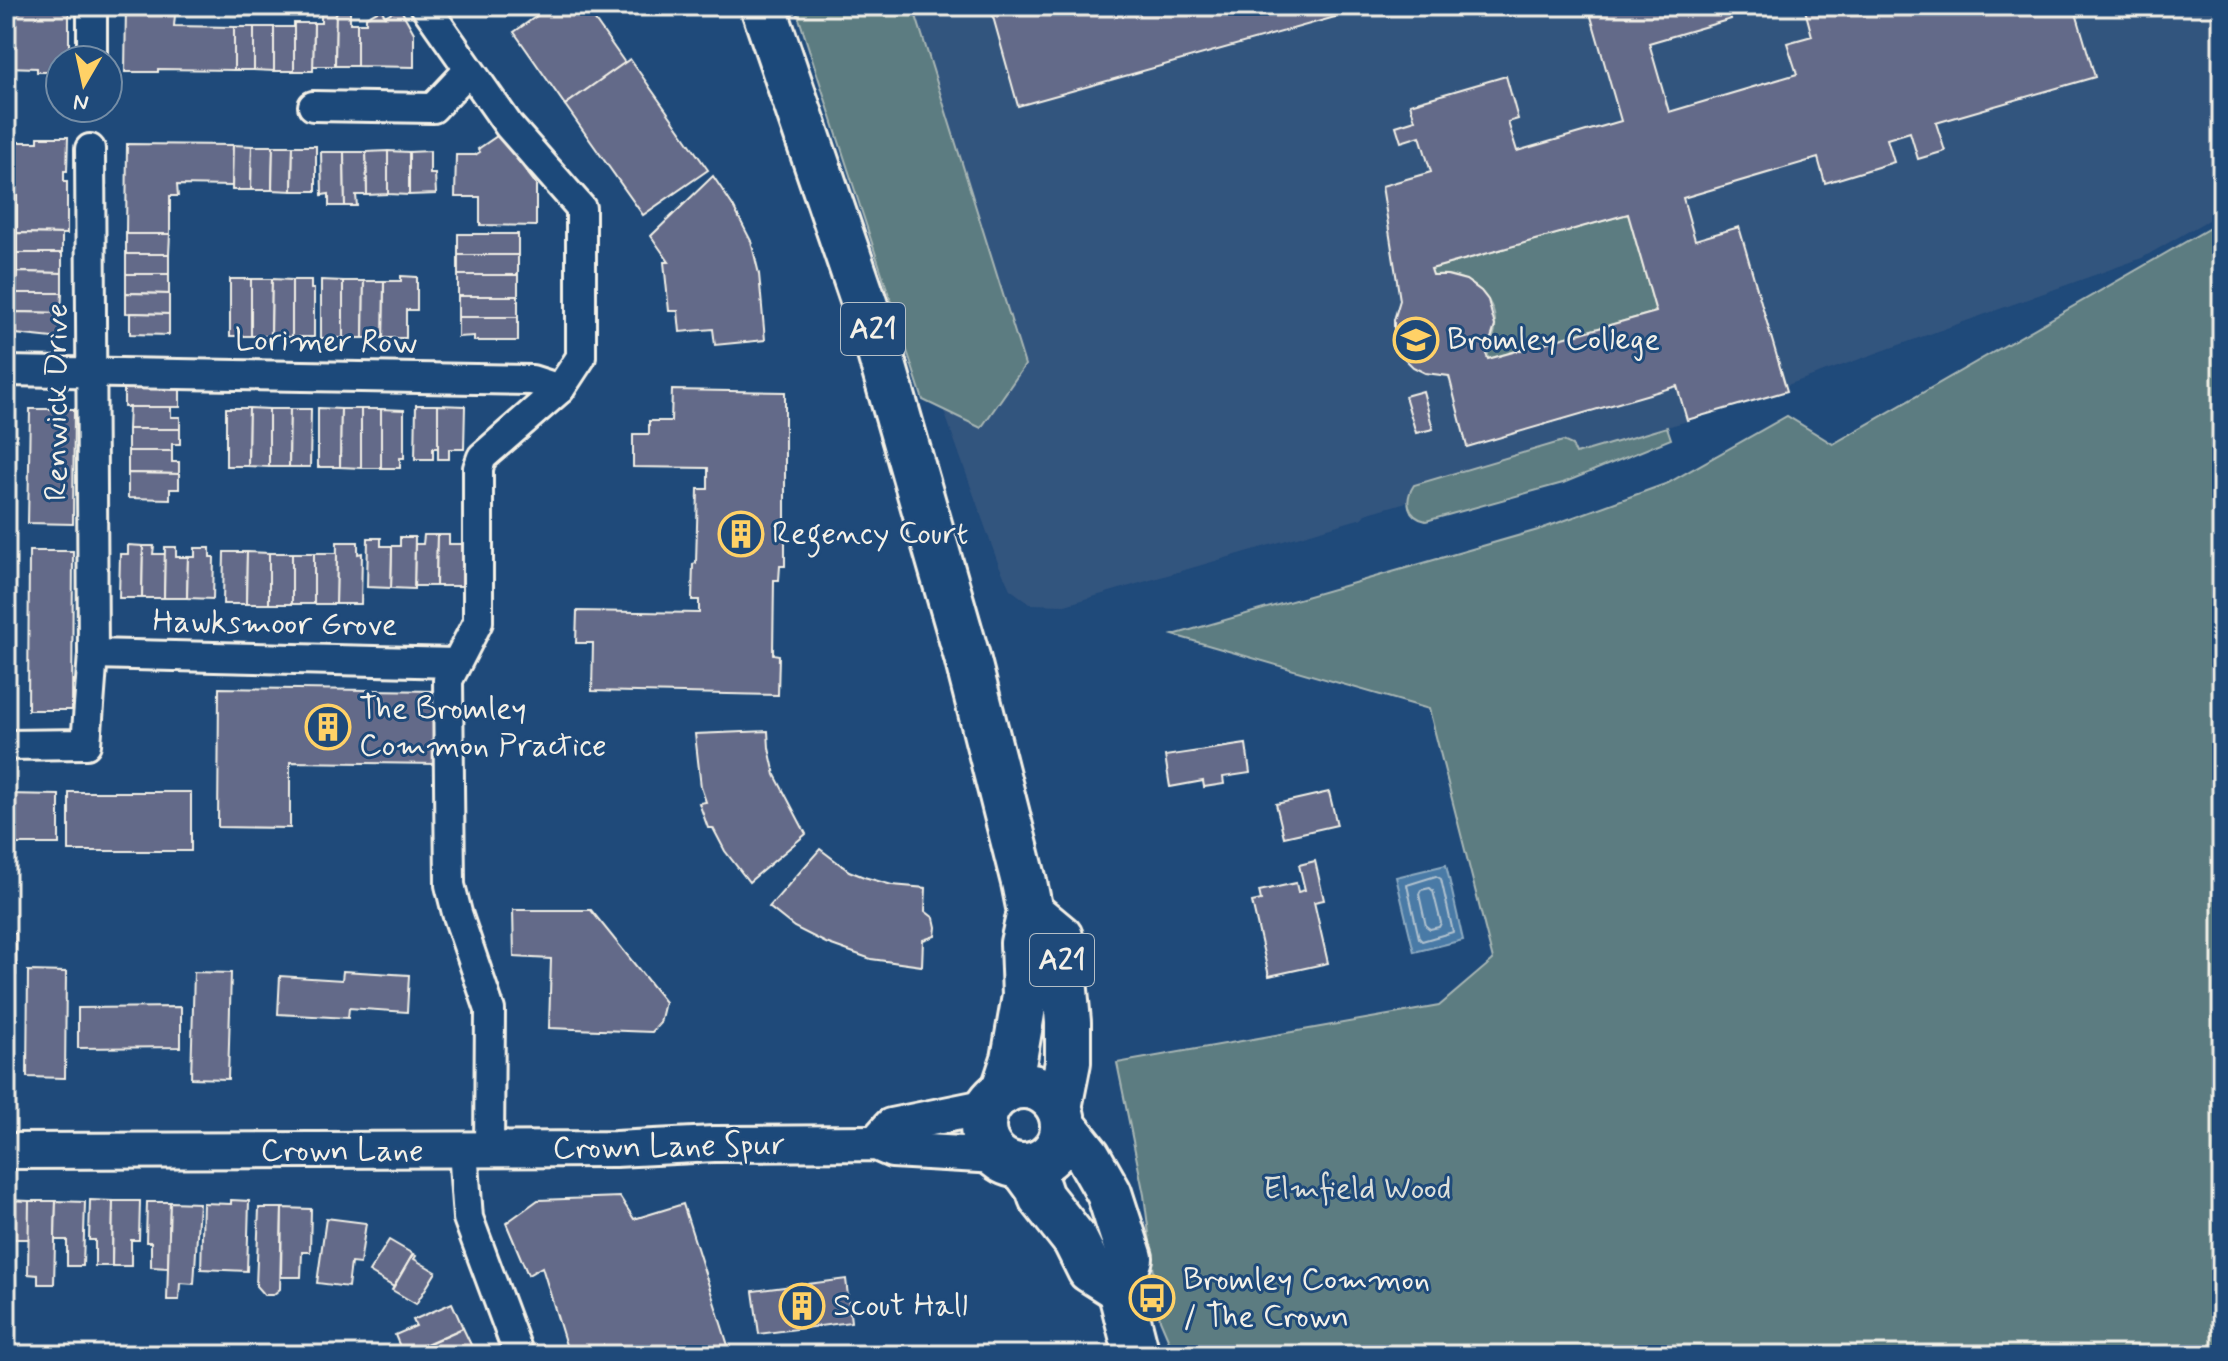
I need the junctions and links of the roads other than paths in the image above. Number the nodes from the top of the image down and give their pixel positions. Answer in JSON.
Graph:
{"nodes":[{"id":1,"x":92,"y":6,"type":"edge"},
{"id":2,"x":425,"y":6,"type":"edge"},
{"id":3,"x":763,"y":6,"type":"edge"},
{"id":4,"x":92,"y":44,"type":"edge"},
{"id":5,"x":469,"y":70,"type":"junction"},
{"id":6,"x":313,"y":106,"type":"dead end"},
{"id":7,"x":90,"y":149,"type":"dead end"},
{"id":8,"x":6,"y":371,"type":"edge"},
{"id":9,"x":90,"y":372,"type":"junction"},
{"id":10,"x":560,"y":389,"type":"junction"},
{"id":11,"x":93,"y":654,"type":"junction"},
{"id":12,"x":455,"y":663,"type":"junction"},
{"id":13,"x":6,"y":745,"type":"edge"},
{"id":14,"x":1030,"y":912,"type":"junction"},
{"id":15,"x":996,"y":1099,"type":"junction"},
{"id":16,"x":1061,"y":1117,"type":"junction"},
{"id":17,"x":876,"y":1143,"type":"junction"},
{"id":18,"x":476,"y":1150,"type":"junction"},
{"id":19,"x":6,"y":1151,"type":"edge"},
{"id":20,"x":1009,"y":1161,"type":"junction"},
{"id":21,"x":1120,"y":1289,"type":"junction"},
{"id":22,"x":519,"y":1355,"type":"edge"},
{"id":23,"x":1137,"y":1355,"type":"edge"}],
"edges":[{"from":1,"to":4,"type":"street"},
{"from":2,"to":5,"type":"street"},
{"from":3,"to":14,"type":"main road","number":"A21"},
{"from":5,"to":6,"type":"street"},
{"from":5,"to":10,"type":"street"},
{"from":7,"to":9,"type":"street","name":"Renwick Drive"},
{"from":8,"to":9,"type":"street","name":"Lorimer Row"},
{"from":9,"to":10,"type":"street","name":"Lorimer Row"},
{"from":9,"to":11,"type":"street","name":"Renwick Drive"},
{"from":10,"to":12,"type":"street"},
{"from":11,"to":12,"type":"street","name":"Hawksmoor Grove"},
{"from":11,"to":13,"type":"street","name":"Renwick Drive"},
{"from":12,"to":18,"type":"street"},
{"from":14,"to":15,"type":"main road","number":"A21"},
{"from":14,"to":16,"type":"main road","number":"A21"},
{"from":15,"to":16,"type":"main road"},
{"from":15,"to":17,"type":"street"},
{"from":15,"to":20,"type":"main road"},
{"from":16,"to":20,"type":"main road"},
{"from":16,"to":21,"type":"main road"},
{"from":17,"to":18,"type":"street","name":"Crown Lane Spur"},
{"from":17,"to":20,"type":"street","name":"Crown Lane Spur"},
{"from":18,"to":19,"type":"street","name":"Crown Lane"},
{"from":18,"to":22,"type":"street","name":"Crown Lane"},
{"from":20,"to":21,"type":"main road"},
{"from":21,"to":23,"type":"main road"}]}
